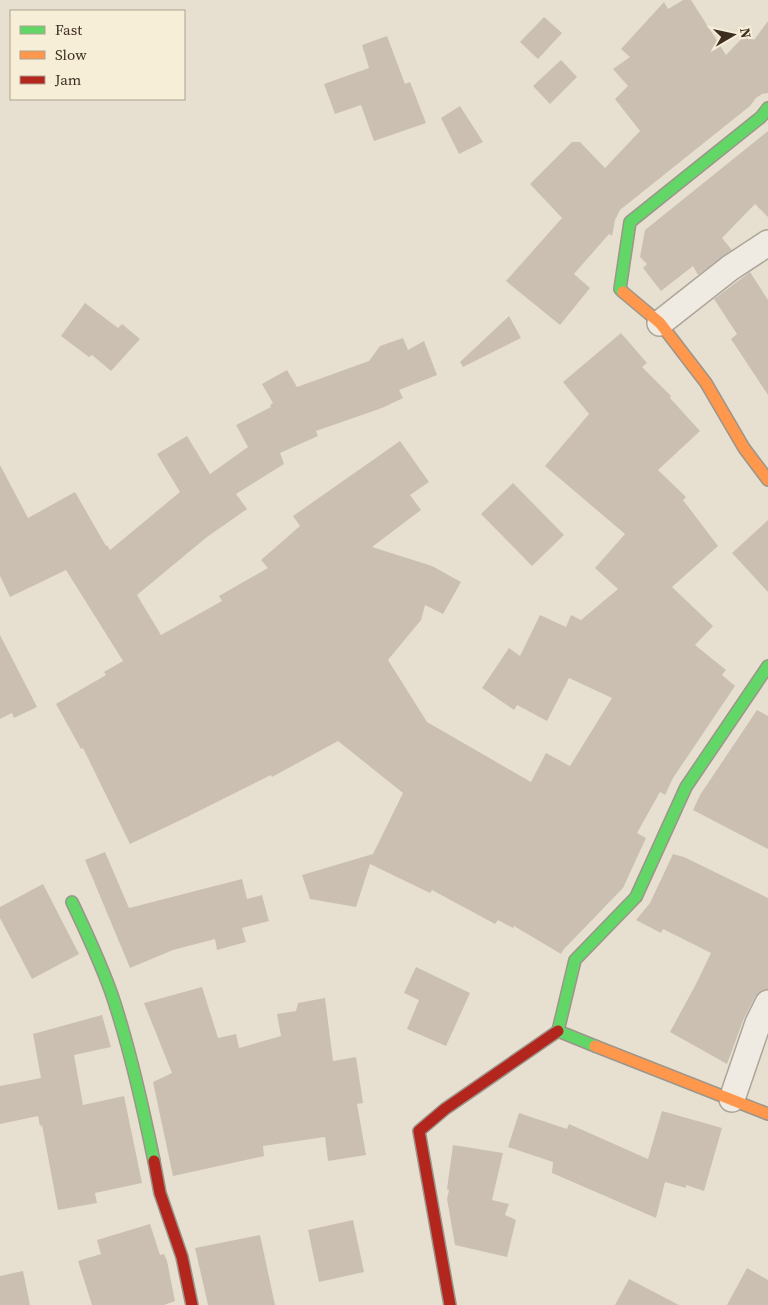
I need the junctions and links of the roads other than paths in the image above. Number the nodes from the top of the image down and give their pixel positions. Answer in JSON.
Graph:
{"nodes":[{"id":1,"x":768,"y":108,"type":"edge"},
{"id":2,"x":768,"y":243,"type":"edge"},
{"id":3,"x":660,"y":323,"type":"junction"},
{"id":4,"x":768,"y":480,"type":"edge"},
{"id":5,"x":768,"y":666,"type":"edge"},
{"id":6,"x":72,"y":902,"type":"dead end"},
{"id":7,"x":768,"y":1003,"type":"edge"},
{"id":8,"x":558,"y":1031,"type":"junction"},
{"id":9,"x":732,"y":1099,"type":"junction"},
{"id":10,"x":768,"y":1114,"type":"edge"},
{"id":11,"x":192,"y":1305,"type":"edge"},
{"id":12,"x":450,"y":1305,"type":"edge"}],
"edges":[{"from":1,"to":3,"type":"street"},
{"from":2,"to":3,"type":"street"},
{"from":3,"to":4,"type":"street"},
{"from":5,"to":8,"type":"street"},
{"from":6,"to":11,"type":"street"},
{"from":7,"to":9,"type":"street"},
{"from":8,"to":9,"type":"street"},
{"from":8,"to":12,"type":"street"},
{"from":9,"to":10,"type":"street"}]}
